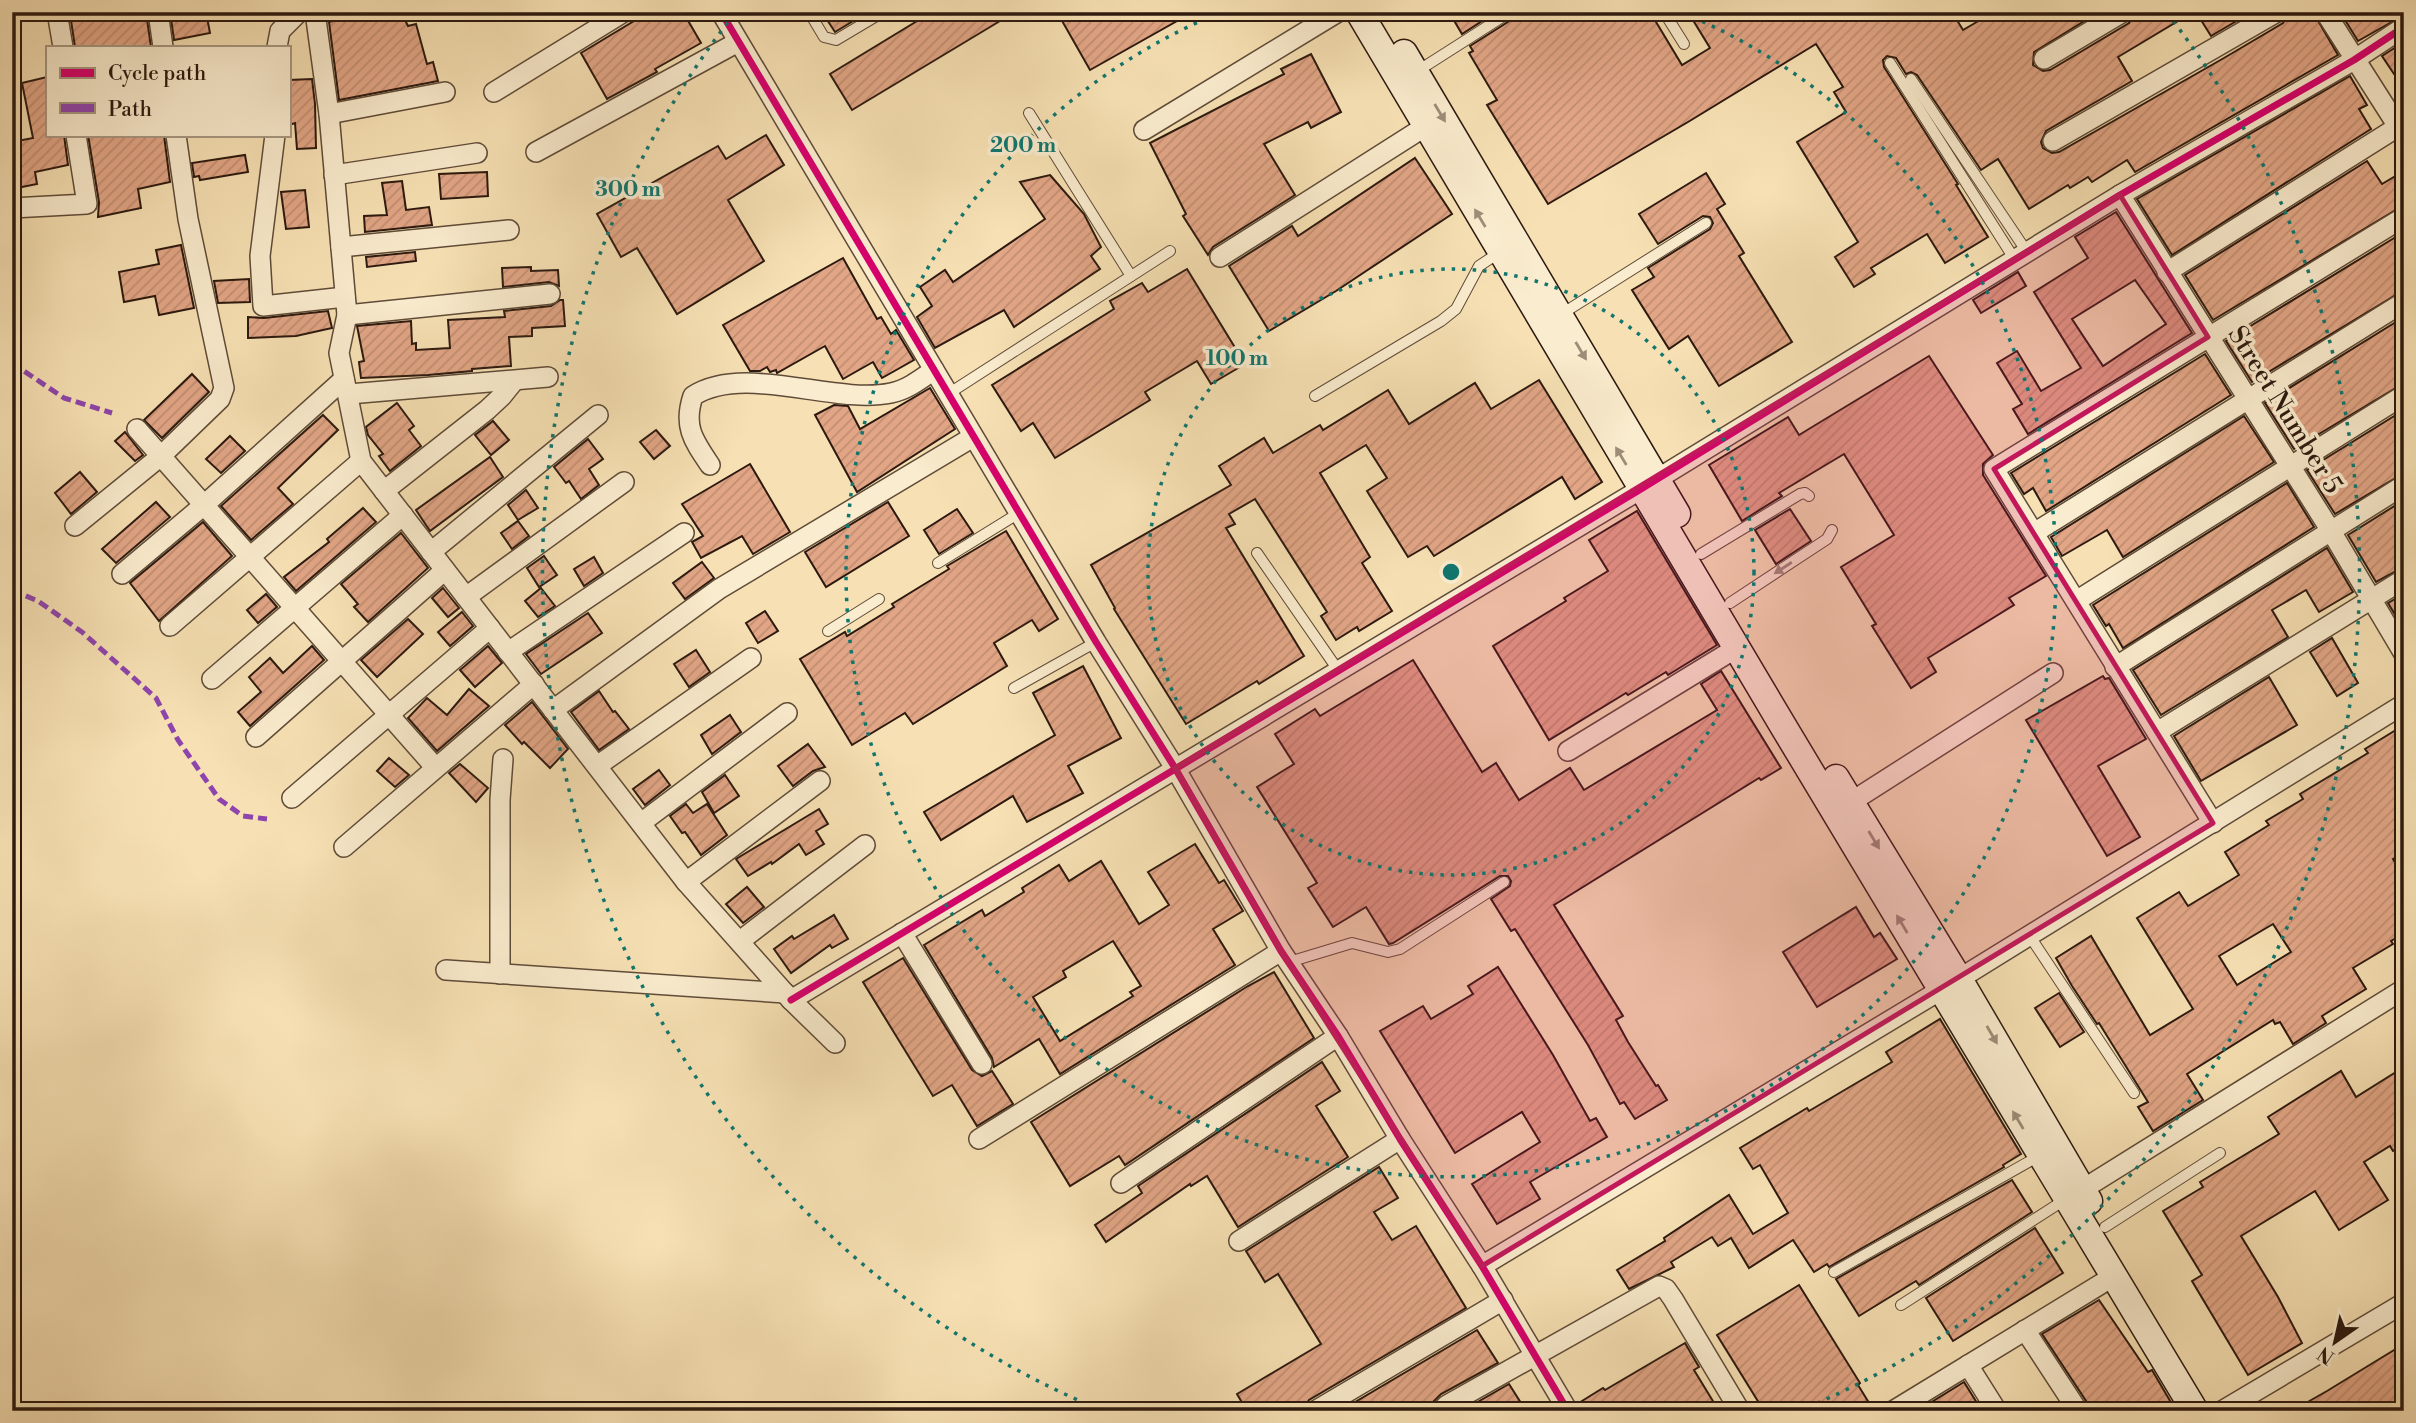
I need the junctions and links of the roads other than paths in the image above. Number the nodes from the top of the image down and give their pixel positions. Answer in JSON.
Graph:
{"nodes":[{"id":1,"x":57,"y":12,"type":"edge"},
{"id":2,"x":158,"y":12,"type":"edge"},
{"id":3,"x":299,"y":12,"type":"edge"},
{"id":4,"x":315,"y":12,"type":"edge"},
{"id":5,"x":624,"y":12,"type":"edge"},
{"id":6,"x":721,"y":12,"type":"edge"},
{"id":7,"x":810,"y":12,"type":"edge"},
{"id":8,"x":1338,"y":12,"type":"edge"},
{"id":9,"x":1359,"y":12,"type":"edge"},
{"id":10,"x":1380,"y":12,"type":"edge"},
{"id":11,"x":1510,"y":12,"type":"edge"},
{"id":12,"x":1664,"y":12,"type":"edge"},
{"id":13,"x":2123,"y":12,"type":"edge"},
{"id":14,"x":2277,"y":12,"type":"edge"},
{"id":15,"x":2325,"y":12,"type":"edge"},
{"id":16,"x":876,"y":14,"type":"edge"},
{"id":17,"x":2404,"y":27,"type":"edge"},
{"id":18,"x":738,"y":42,"type":"junction"},
{"id":19,"x":1684,"y":44,"type":"dead end"},
{"id":20,"x":62,"y":46,"type":"edge"},
{"id":21,"x":163,"y":46,"type":"edge"},
{"id":22,"x":276,"y":46,"type":"edge"},
{"id":23,"x":2044,"y":59,"type":"dead end"},
{"id":24,"x":2354,"y":60,"type":"junction"},
{"id":25,"x":1890,"y":63,"type":"dead end"},
{"id":26,"x":1416,"y":72,"type":"junction"},
{"id":27,"x":1911,"y":79,"type":"dead end"},
{"id":28,"x":445,"y":92,"type":"dead end"},
{"id":29,"x":494,"y":92,"type":"dead end"},
{"id":30,"x":1029,"y":113,"type":"dead end"},
{"id":31,"x":329,"y":114,"type":"junction"},
{"id":32,"x":1426,"y":126,"type":"junction"},
{"id":33,"x":2402,"y":129,"type":"edge"},
{"id":34,"x":1144,"y":130,"type":"dead end"},
{"id":35,"x":76,"y":136,"type":"edge"},
{"id":36,"x":176,"y":136,"type":"edge"},
{"id":37,"x":275,"y":136,"type":"edge"},
{"id":38,"x":2053,"y":141,"type":"dead end"},
{"id":39,"x":536,"y":152,"type":"dead end"},
{"id":40,"x":477,"y":153,"type":"dead end"},
{"id":41,"x":334,"y":175,"type":"junction"},
{"id":42,"x":2120,"y":195,"type":"junction"},
{"id":43,"x":12,"y":208,"type":"edge"},
{"id":44,"x":2404,"y":217,"type":"edge"},
{"id":45,"x":1706,"y":223,"type":"dead end"},
{"id":46,"x":509,"y":230,"type":"dead end"},
{"id":47,"x":341,"y":247,"type":"junction"},
{"id":48,"x":1170,"y":251,"type":"dead end"},
{"id":49,"x":1500,"y":252,"type":"junction"},
{"id":50,"x":2021,"y":256,"type":"junction"},
{"id":51,"x":1220,"y":257,"type":"dead end"},
{"id":52,"x":2167,"y":272,"type":"junction"},
{"id":53,"x":1131,"y":276,"type":"junction"},
{"id":54,"x":550,"y":294,"type":"dead end"},
{"id":55,"x":2404,"y":302,"type":"edge"},
{"id":56,"x":346,"y":306,"type":"junction"},
{"id":57,"x":1560,"y":315,"type":"junction"},
{"id":58,"x":2208,"y":337,"type":"junction"},
{"id":59,"x":934,"y":370,"type":"junction"},
{"id":60,"x":548,"y":377,"type":"dead end"},
{"id":61,"x":514,"y":380,"type":"junction"},
{"id":62,"x":347,"y":386,"type":"junction"},
{"id":63,"x":948,"y":394,"type":"junction"},
{"id":64,"x":2404,"y":395,"type":"edge"},
{"id":65,"x":1315,"y":396,"type":"dead end"},
{"id":66,"x":2247,"y":400,"type":"junction"},
{"id":67,"x":598,"y":415,"type":"dead end"},
{"id":68,"x":137,"y":429,"type":"dead end"},
{"id":69,"x":972,"y":437,"type":"junction"},
{"id":70,"x":161,"y":456,"type":"junction"},
{"id":71,"x":361,"y":461,"type":"junction"},
{"id":72,"x":710,"y":465,"type":"dead end"},
{"id":73,"x":2289,"y":467,"type":"junction"},
{"id":74,"x":624,"y":482,"type":"dead end"},
{"id":75,"x":1649,"y":484,"type":"junction"},
{"id":76,"x":2404,"y":485,"type":"edge"},
{"id":77,"x":384,"y":491,"type":"junction"},
{"id":78,"x":1809,"y":496,"type":"dead end"},
{"id":79,"x":204,"y":505,"type":"junction"},
{"id":80,"x":1019,"y":513,"type":"junction"},
{"id":81,"x":403,"y":515,"type":"junction"},
{"id":82,"x":75,"y":527,"type":"dead end"},
{"id":83,"x":1832,"y":530,"type":"dead end"},
{"id":84,"x":2331,"y":531,"type":"junction"},
{"id":85,"x":684,"y":533,"type":"dead end"},
{"id":86,"x":2034,"y":533,"type":"junction"},
{"id":87,"x":431,"y":552,"type":"junction"},
{"id":88,"x":1257,"y":553,"type":"dead end"},
{"id":89,"x":1701,"y":554,"type":"junction"},
{"id":90,"x":250,"y":557,"type":"junction"},
{"id":91,"x":938,"y":563,"type":"dead end"},
{"id":92,"x":445,"y":570,"type":"junction"},
{"id":93,"x":122,"y":574,"type":"dead end"},
{"id":94,"x":2404,"y":579,"type":"edge"},
{"id":95,"x":467,"y":597,"type":"junction"},
{"id":96,"x":879,"y":599,"type":"dead end"},
{"id":97,"x":2371,"y":600,"type":"junction"},
{"id":98,"x":2076,"y":601,"type":"junction"},
{"id":99,"x":1730,"y":603,"type":"junction"},
{"id":100,"x":295,"y":608,"type":"junction"},
{"id":101,"x":170,"y":626,"type":"dead end"},
{"id":102,"x":490,"y":628,"type":"junction"},
{"id":103,"x":828,"y":631,"type":"dead end"},
{"id":104,"x":1096,"y":642,"type":"junction"},
{"id":105,"x":1738,"y":647,"type":"junction"},
{"id":106,"x":508,"y":652,"type":"junction"},
{"id":107,"x":2404,"y":653,"type":"edge"},
{"id":108,"x":751,"y":658,"type":"dead end"},
{"id":109,"x":342,"y":661,"type":"junction"},
{"id":110,"x":2115,"y":667,"type":"junction"},
{"id":111,"x":1338,"y":670,"type":"junction"},
{"id":112,"x":2053,"y":673,"type":"dead end"},
{"id":113,"x":212,"y":679,"type":"dead end"},
{"id":114,"x":534,"y":684,"type":"junction"},
{"id":115,"x":1014,"y":688,"type":"dead end"},
{"id":116,"x":2404,"y":704,"type":"edge"},
{"id":117,"x":553,"y":710,"type":"junction"},
{"id":118,"x":786,"y":713,"type":"dead end"},
{"id":119,"x":388,"y":714,"type":"junction"},
{"id":120,"x":2157,"y":732,"type":"junction"},
{"id":121,"x":256,"y":737,"type":"dead end"},
{"id":122,"x":1568,"y":751,"type":"dead end"},
{"id":123,"x":503,"y":759,"type":"dead end"},
{"id":124,"x":597,"y":766,"type":"junction"},
{"id":125,"x":435,"y":767,"type":"junction"},
{"id":126,"x":1175,"y":768,"type":"junction"},
{"id":127,"x":820,"y":781,"type":"dead end"},
{"id":128,"x":292,"y":798,"type":"dead end"},
{"id":129,"x":1851,"y":802,"type":"junction"},
{"id":130,"x":641,"y":823,"type":"junction"},
{"id":131,"x":2213,"y":823,"type":"junction"},
{"id":132,"x":865,"y":845,"type":"dead end"},
{"id":133,"x":344,"y":847,"type":"dead end"},
{"id":134,"x":686,"y":882,"type":"junction"},
{"id":135,"x":1504,"y":882,"type":"dead end"},
{"id":136,"x":902,"y":933,"type":"junction"},
{"id":137,"x":2029,"y":935,"type":"junction"},
{"id":138,"x":740,"y":941,"type":"junction"},
{"id":139,"x":1285,"y":956,"type":"junction"},
{"id":140,"x":446,"y":970,"type":"dead end"},
{"id":141,"x":500,"y":974,"type":"junction"},
{"id":142,"x":1950,"y":984,"type":"junction"},
{"id":143,"x":2404,"y":989,"type":"edge"},
{"id":144,"x":788,"y":997,"type":"junction"},
{"id":145,"x":1338,"y":1036,"type":"junction"},
{"id":146,"x":835,"y":1043,"type":"dead end"},
{"id":147,"x":982,"y":1064,"type":"dead end"},
{"id":148,"x":2134,"y":1093,"type":"dead end"},
{"id":149,"x":979,"y":1139,"type":"dead end"},
{"id":150,"x":1400,"y":1139,"type":"junction"},
{"id":151,"x":2220,"y":1153,"type":"dead end"},
{"id":152,"x":2039,"y":1156,"type":"junction"},
{"id":153,"x":1121,"y":1183,"type":"dead end"},
{"id":154,"x":2075,"y":1194,"type":"junction"},
{"id":155,"x":2105,"y":1227,"type":"junction"},
{"id":156,"x":1239,"y":1241,"type":"dead end"},
{"id":157,"x":1482,"y":1266,"type":"junction"},
{"id":158,"x":1834,"y":1272,"type":"dead end"},
{"id":159,"x":2113,"y":1276,"type":"junction"},
{"id":160,"x":1503,"y":1300,"type":"junction"},
{"id":161,"x":2404,"y":1303,"type":"edge"},
{"id":162,"x":1901,"y":1305,"type":"dead end"},
{"id":163,"x":2025,"y":1330,"type":"junction"},
{"id":164,"x":1536,"y":1356,"type":"junction"},
{"id":165,"x":1968,"y":1365,"type":"junction"},
{"id":166,"x":1905,"y":1408,"type":"edge"},
{"id":167,"x":1315,"y":1411,"type":"edge"},
{"id":168,"x":1441,"y":1411,"type":"edge"},
{"id":169,"x":1569,"y":1411,"type":"edge"},
{"id":170,"x":1741,"y":1411,"type":"edge"},
{"id":171,"x":1997,"y":1411,"type":"edge"},
{"id":172,"x":2078,"y":1411,"type":"edge"},
{"id":173,"x":2195,"y":1411,"type":"edge"},
{"id":174,"x":2215,"y":1411,"type":"edge"},
{"id":175,"x":2222,"y":1411,"type":"edge"}],
"edges":[{"from":1,"to":20,"type":"street"},
{"from":2,"to":21,"type":"street"},
{"from":3,"to":22,"type":"street"},
{"from":4,"to":31,"type":"street"},
{"from":5,"to":29,"type":"street"},
{"from":6,"to":18,"type":"street"},
{"from":7,"to":16,"type":"lane"},
{"from":8,"to":34,"type":"street"},
{"from":9,"to":32,"type":"street"},
{"from":10,"to":26,"type":"street"},
{"from":11,"to":26,"type":"lane"},
{"from":12,"to":19,"type":"lane"},
{"from":13,"to":23,"type":"street"},
{"from":14,"to":38,"type":"street"},
{"from":15,"to":24,"type":"street"},
{"from":17,"to":24,"type":"street"},
{"from":18,"to":39,"type":"street"},
{"from":18,"to":59,"type":"street"},
{"from":24,"to":33,"type":"street"},
{"from":24,"to":42,"type":"street"},
{"from":25,"to":50,"type":"lane"},
{"from":26,"to":57,"type":"street","one_way":true},
{"from":27,"to":50,"type":"lane"},
{"from":28,"to":31,"type":"street"},
{"from":30,"to":53,"type":"lane"},
{"from":31,"to":41,"type":"street"},
{"from":49,"to":32,"type":"street","one_way":true},
{"from":32,"to":51,"type":"street"},
{"from":33,"to":52,"type":"street"},
{"from":35,"to":43,"type":"street"},
{"from":36,"to":70,"type":"street"},
{"from":37,"to":56,"type":"street"},
{"from":40,"to":41,"type":"street"},
{"from":41,"to":47,"type":"street"},
{"from":42,"to":50,"type":"street"},
{"from":42,"to":52,"type":"street","name":"Street Number 5"},
{"from":44,"to":58,"type":"street"},
{"from":45,"to":57,"type":"lane"},
{"from":46,"to":47,"type":"street"},
{"from":47,"to":56,"type":"street"},
{"from":48,"to":53,"type":"lane"},
{"from":49,"to":65,"type":"lane"},
{"from":75,"to":49,"type":"street","one_way":true},
{"from":50,"to":75,"type":"street"},
{"from":52,"to":58,"type":"street","name":"Street Number 5"},
{"from":53,"to":63,"type":"lane"},
{"from":54,"to":56,"type":"street"},
{"from":55,"to":66,"type":"street"},
{"from":56,"to":62,"type":"street"},
{"from":57,"to":75,"type":"street","one_way":true},
{"from":58,"to":66,"type":"street","name":"Street Number 5"},
{"from":58,"to":86,"type":"street"},
{"from":59,"to":63,"type":"street"},
{"from":59,"to":72,"type":"street"},
{"from":60,"to":61,"type":"street"},
{"from":61,"to":62,"type":"street"},
{"from":61,"to":77,"type":"street"},
{"from":62,"to":71,"type":"street"},
{"from":62,"to":79,"type":"street"},
{"from":63,"to":69,"type":"street"},
{"from":64,"to":73,"type":"street"},
{"from":66,"to":73,"type":"street","name":"Street Number 5"},
{"from":66,"to":86,"type":"street"},
{"from":67,"to":87,"type":"street"},
{"from":68,"to":70,"type":"street"},
{"from":69,"to":80,"type":"street"},
{"from":69,"to":117,"type":"street"},
{"from":70,"to":79,"type":"street"},
{"from":70,"to":82,"type":"street"},
{"from":71,"to":77,"type":"street"},
{"from":71,"to":90,"type":"street"},
{"from":73,"to":84,"type":"street","name":"Street Number 5"},
{"from":73,"to":98,"type":"street"},
{"from":74,"to":95,"type":"street"},
{"from":75,"to":89,"type":"street"},
{"from":75,"to":105,"type":"street"},
{"from":75,"to":111,"type":"street"},
{"from":76,"to":84,"type":"street"},
{"from":77,"to":81,"type":"street"},
{"from":78,"to":89,"type":"lane"},
{"from":79,"to":90,"type":"street"},
{"from":79,"to":93,"type":"street"},
{"from":80,"to":91,"type":"lane"},
{"from":80,"to":104,"type":"street"},
{"from":81,"to":87,"type":"street"},
{"from":81,"to":100,"type":"street"},
{"from":83,"to":99,"type":"lane","one_way":true},
{"from":84,"to":97,"type":"street","name":"Street Number 5"},
{"from":84,"to":110,"type":"street"},
{"from":85,"to":106,"type":"street"},
{"from":86,"to":98,"type":"street"},
{"from":87,"to":92,"type":"street"},
{"from":88,"to":111,"type":"lane"},
{"from":89,"to":99,"type":"street"},
{"from":90,"to":100,"type":"street"},
{"from":90,"to":101,"type":"street"},
{"from":92,"to":95,"type":"street"},
{"from":92,"to":109,"type":"street"},
{"from":94,"to":97,"type":"street"},
{"from":95,"to":102,"type":"street"},
{"from":96,"to":103,"type":"lane"},
{"from":97,"to":107,"type":"street","name":"Street Number 5"},
{"from":97,"to":120,"type":"street"},
{"from":98,"to":110,"type":"street"},
{"from":99,"to":129,"type":"street"},
{"from":100,"to":109,"type":"street"},
{"from":100,"to":113,"type":"street"},
{"from":102,"to":106,"type":"street"},
{"from":102,"to":119,"type":"street"},
{"from":104,"to":115,"type":"lane"},
{"from":104,"to":126,"type":"street"},
{"from":105,"to":122,"type":"street"},
{"from":142,"to":105,"type":"street","one_way":true},
{"from":106,"to":114,"type":"street"},
{"from":108,"to":124,"type":"street"},
{"from":109,"to":119,"type":"street"},
{"from":109,"to":121,"type":"street"},
{"from":110,"to":120,"type":"street"},
{"from":111,"to":126,"type":"street"},
{"from":112,"to":129,"type":"street"},
{"from":114,"to":117,"type":"street"},
{"from":114,"to":125,"type":"street"},
{"from":116,"to":131,"type":"street"},
{"from":117,"to":124,"type":"street"},
{"from":118,"to":130,"type":"street"},
{"from":119,"to":125,"type":"street"},
{"from":119,"to":128,"type":"street"},
{"from":120,"to":131,"type":"street"},
{"from":123,"to":141,"type":"street"},
{"from":124,"to":130,"type":"street"},
{"from":125,"to":133,"type":"street"},
{"from":126,"to":136,"type":"street"},
{"from":126,"to":139,"type":"street"},
{"from":127,"to":134,"type":"street"},
{"from":129,"to":142,"type":"street","one_way":true},
{"from":130,"to":134,"type":"street"},
{"from":131,"to":137,"type":"street"},
{"from":132,"to":138,"type":"street"},
{"from":134,"to":138,"type":"street"},
{"from":135,"to":139,"type":"lane"},
{"from":136,"to":144,"type":"street"},
{"from":136,"to":147,"type":"street"},
{"from":137,"to":142,"type":"street"},
{"from":137,"to":148,"type":"lane"},
{"from":138,"to":144,"type":"street"},
{"from":139,"to":145,"type":"street"},
{"from":139,"to":149,"type":"street"},
{"from":140,"to":141,"type":"street"},
{"from":141,"to":144,"type":"street"},
{"from":152,"to":142,"type":"street","one_way":true},
{"from":142,"to":154,"type":"street","one_way":true},
{"from":142,"to":157,"type":"street"},
{"from":143,"to":154,"type":"street"},
{"from":144,"to":146,"type":"street"},
{"from":145,"to":150,"type":"street"},
{"from":145,"to":153,"type":"street"},
{"from":150,"to":156,"type":"street"},
{"from":150,"to":157,"type":"street"},
{"from":151,"to":155,"type":"lane"},
{"from":152,"to":154,"type":"street"},
{"from":152,"to":158,"type":"lane"},
{"from":154,"to":155,"type":"street"},
{"from":154,"to":159,"type":"street"},
{"from":154,"to":162,"type":"lane"},
{"from":155,"to":174,"type":"street"},
{"from":157,"to":160,"type":"street"},
{"from":159,"to":163,"type":"street"},
{"from":159,"to":173,"type":"street"},
{"from":160,"to":164,"type":"street"},
{"from":160,"to":167,"type":"street"},
{"from":161,"to":175,"type":"street"},
{"from":163,"to":165,"type":"street"},
{"from":163,"to":172,"type":"street"},
{"from":164,"to":168,"type":"street"},
{"from":164,"to":169,"type":"street"},
{"from":164,"to":170,"type":"street"},
{"from":165,"to":166,"type":"street"},
{"from":165,"to":171,"type":"street"}]}
